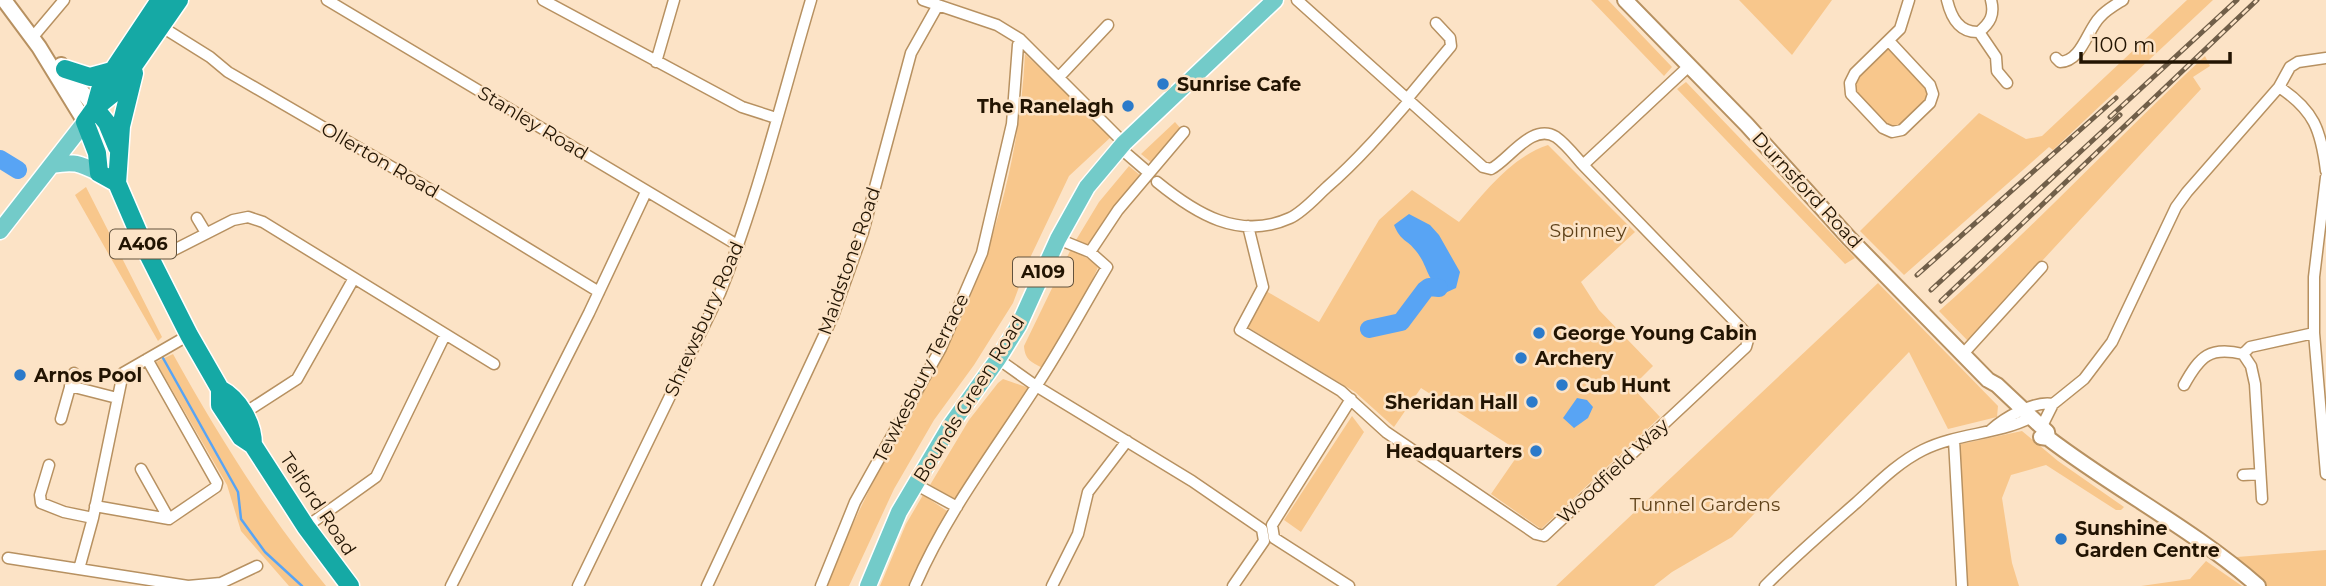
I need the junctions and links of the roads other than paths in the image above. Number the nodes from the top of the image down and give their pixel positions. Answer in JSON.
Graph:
{"nodes":[{"id":1,"x":4,"y":0,"type":"edge"},
{"id":2,"x":64,"y":0,"type":"edge"},
{"id":3,"x":160,"y":0,"type":"edge"},
{"id":4,"x":179,"y":0,"type":"edge"},
{"id":5,"x":327,"y":0,"type":"edge"},
{"id":6,"x":543,"y":0,"type":"edge"},
{"id":7,"x":674,"y":0,"type":"edge"},
{"id":8,"x":811,"y":0,"type":"edge"},
{"id":9,"x":923,"y":0,"type":"edge"},
{"id":10,"x":1275,"y":0,"type":"edge"},
{"id":11,"x":1297,"y":0,"type":"edge"},
{"id":12,"x":1625,"y":0,"type":"edge"},
{"id":13,"x":1909,"y":0,"type":"edge"},
{"id":14,"x":1947,"y":0,"type":"edge"},
{"id":15,"x":1991,"y":0,"type":"edge"},
{"id":16,"x":2123,"y":0,"type":"edge"},
{"id":17,"x":943,"y":4,"type":"edge"},
{"id":18,"x":1436,"y":23,"type":"dead end"},
{"id":19,"x":1108,"y":24,"type":"dead end"},
{"id":20,"x":162,"y":27,"type":"junction"},
{"id":21,"x":1979,"y":32,"type":"junction"},
{"id":22,"x":1020,"y":39,"type":"junction"},
{"id":23,"x":1889,"y":41,"type":"junction"},
{"id":24,"x":36,"y":42,"type":"junction"},
{"id":25,"x":2056,"y":58,"type":"dead end"},
{"id":26,"x":2326,"y":58,"type":"edge"},
{"id":27,"x":656,"y":62,"type":"junction"},
{"id":28,"x":137,"y":63,"type":"junction"},
{"id":29,"x":1689,"y":66,"type":"junction"},
{"id":30,"x":65,"y":69,"type":"junction"},
{"id":31,"x":112,"y":71,"type":"junction"},
{"id":32,"x":1060,"y":76,"type":"junction"},
{"id":33,"x":2007,"y":83,"type":"dead end"},
{"id":34,"x":2279,"y":88,"type":"junction"},
{"id":35,"x":1408,"y":100,"type":"junction"},
{"id":36,"x":90,"y":115,"type":"junction"},
{"id":37,"x":776,"y":117,"type":"junction"},
{"id":38,"x":1184,"y":132,"type":"dead end"},
{"id":39,"x":1122,"y":145,"type":"junction"},
{"id":40,"x":118,"y":148,"type":"junction"},
{"id":41,"x":52,"y":165,"type":"junction"},
{"id":42,"x":1583,"y":165,"type":"junction"},
{"id":43,"x":2326,"y":171,"type":"edge"},
{"id":44,"x":99,"y":173,"type":"junction"},
{"id":45,"x":1149,"y":173,"type":"junction"},
{"id":46,"x":2326,"y":177,"type":"edge"},
{"id":47,"x":1157,"y":182,"type":"dead end"},
{"id":48,"x":117,"y":183,"type":"junction"},
{"id":49,"x":646,"y":192,"type":"junction"},
{"id":50,"x":197,"y":218,"type":"dead end"},
{"id":51,"x":1248,"y":226,"type":"junction"},
{"id":52,"x":0,"y":230,"type":"edge"},
{"id":53,"x":206,"y":233,"type":"junction"},
{"id":54,"x":1058,"y":239,"type":"junction"},
{"id":55,"x":739,"y":246,"type":"junction"},
{"id":56,"x":172,"y":251,"type":"dead end"},
{"id":57,"x":1090,"y":252,"type":"junction"},
{"id":58,"x":2042,"y":267,"type":"dead end"},
{"id":59,"x":2314,"y":277,"type":"junction"},
{"id":60,"x":354,"y":278,"type":"junction"},
{"id":61,"x":2326,"y":278,"type":"edge"},
{"id":62,"x":599,"y":292,"type":"junction"},
{"id":63,"x":2314,"y":333,"type":"junction"},
{"id":64,"x":189,"y":335,"type":"junction"},
{"id":65,"x":445,"y":335,"type":"junction"},
{"id":66,"x":1963,"y":354,"type":"junction"},
{"id":67,"x":2243,"y":354,"type":"junction"},
{"id":68,"x":147,"y":359,"type":"junction"},
{"id":69,"x":998,"y":359,"type":"junction"},
{"id":70,"x":495,"y":364,"type":"dead end"},
{"id":71,"x":74,"y":373,"type":"dead end"},
{"id":72,"x":2184,"y":385,"type":"dead end"},
{"id":73,"x":70,"y":386,"type":"junction"},
{"id":74,"x":1036,"y":386,"type":"junction"},
{"id":75,"x":220,"y":389,"type":"junction"},
{"id":76,"x":117,"y":398,"type":"junction"},
{"id":77,"x":1351,"y":399,"type":"junction"},
{"id":78,"x":2323,"y":403,"type":"edge"},
{"id":79,"x":2053,"y":404,"type":"junction"},
{"id":80,"x":243,"y":414,"type":"junction"},
{"id":81,"x":2022,"y":416,"type":"junction"},
{"id":82,"x":61,"y":419,"type":"dead end"},
{"id":83,"x":2044,"y":433,"type":"junction"},
{"id":84,"x":1954,"y":440,"type":"junction"},
{"id":85,"x":1128,"y":441,"type":"junction"},
{"id":86,"x":253,"y":444,"type":"junction"},
{"id":87,"x":48,"y":464,"type":"dead end"},
{"id":88,"x":141,"y":469,"type":"dead end"},
{"id":89,"x":2260,"y":474,"type":"junction"},
{"id":90,"x":2326,"y":474,"type":"edge"},
{"id":91,"x":2243,"y":475,"type":"dead end"},
{"id":92,"x":915,"y":484,"type":"junction"},
{"id":93,"x":2262,"y":499,"type":"dead end"},
{"id":94,"x":95,"y":506,"type":"junction"},
{"id":95,"x":957,"y":507,"type":"junction"},
{"id":96,"x":93,"y":518,"type":"junction"},
{"id":97,"x":169,"y":519,"type":"junction"},
{"id":98,"x":306,"y":527,"type":"junction"},
{"id":99,"x":1268,"y":533,"type":"junction"},
{"id":100,"x":8,"y":558,"type":"dead end"},
{"id":101,"x":257,"y":566,"type":"dead end"},
{"id":102,"x":79,"y":569,"type":"junction"},
{"id":103,"x":350,"y":586,"type":"edge"},
{"id":104,"x":451,"y":586,"type":"edge"},
{"id":105,"x":578,"y":586,"type":"edge"},
{"id":106,"x":707,"y":586,"type":"edge"},
{"id":107,"x":821,"y":586,"type":"edge"},
{"id":108,"x":868,"y":586,"type":"edge"},
{"id":109,"x":915,"y":586,"type":"edge"},
{"id":110,"x":1052,"y":586,"type":"edge"},
{"id":111,"x":1233,"y":586,"type":"edge"},
{"id":112,"x":1349,"y":586,"type":"edge"},
{"id":113,"x":1765,"y":586,"type":"edge"},
{"id":114,"x":1962,"y":586,"type":"edge"},
{"id":115,"x":2258,"y":586,"type":"edge"}],
"edges":[{"from":1,"to":24,"type":"main road"},
{"from":2,"to":24,"type":"street"},
{"from":3,"to":31,"type":"highway"},
{"from":4,"to":20,"type":"highway","number":"A406"},
{"from":5,"to":49,"type":"street","name":"Stanley Road"},
{"from":6,"to":27,"type":"street"},
{"from":7,"to":27,"type":"street"},
{"from":8,"to":37,"type":"street","name":"Shrewsbury Road"},
{"from":9,"to":17,"type":"street"},
{"from":10,"to":39,"type":"main road","name":"Bounds Green Road","number":"A109"},
{"from":11,"to":35,"type":"street"},
{"from":12,"to":29,"type":"main road","name":"Durnsford Road"},
{"from":13,"to":23,"type":"street"},
{"from":14,"to":21,"type":"street"},
{"from":15,"to":21,"type":"street"},
{"from":16,"to":25,"type":"street"},
{"from":17,"to":22,"type":"street"},
{"from":17,"to":106,"type":"street","name":"Maidstone Road"},
{"from":18,"to":35,"type":"street"},
{"from":19,"to":32,"type":"street"},
{"from":20,"to":28,"type":"highway","number":"A406"},
{"from":20,"to":62,"type":"street","name":"Ollerton Road"},
{"from":21,"to":33,"type":"street"},
{"from":22,"to":32,"type":"street"},
{"from":22,"to":107,"type":"street","name":"Tewkesbury Terrace"},
{"from":23,"to":23,"type":"street"},
{"from":24,"to":30,"type":"main road"},
{"from":24,"to":36,"type":"main road"},
{"from":26,"to":34,"type":"street"},
{"from":27,"to":37,"type":"street"},
{"from":28,"to":36,"type":"highway"},
{"from":28,"to":40,"type":"highway","number":"A406"},
{"from":29,"to":42,"type":"street"},
{"from":29,"to":66,"type":"main road","name":"Durnsford Road"},
{"from":30,"to":31,"type":"highway"},
{"from":30,"to":36,"type":"main road"},
{"from":31,"to":36,"type":"highway"},
{"from":32,"to":39,"type":"street"},
{"from":34,"to":43,"type":"street"},
{"from":34,"to":79,"type":"street"},
{"from":35,"to":42,"type":"street"},
{"from":35,"to":51,"type":"street"},
{"from":36,"to":40,"type":"highway"},
{"from":36,"to":41,"type":"main road"},
{"from":36,"to":44,"type":"highway"},
{"from":37,"to":55,"type":"street","name":"Shrewsbury Road"},
{"from":38,"to":45,"type":"street"},
{"from":39,"to":45,"type":"street"},
{"from":39,"to":54,"type":"main road","name":"Bounds Green Road","number":"A109"},
{"from":40,"to":48,"type":"highway","number":"A406"},
{"from":41,"to":44,"type":"main road"},
{"from":41,"to":52,"type":"main road"},
{"from":42,"to":77,"type":"street","name":"Woodfield Way"},
{"from":44,"to":48,"type":"highway"},
{"from":45,"to":57,"type":"street"},
{"from":46,"to":59,"type":"street"},
{"from":47,"to":51,"type":"street"},
{"from":48,"to":64,"type":"highway","name":"Telford Road","number":"A406"},
{"from":49,"to":55,"type":"street","name":"Stanley Road"},
{"from":49,"to":62,"type":"street"},
{"from":50,"to":53,"type":"street"},
{"from":51,"to":77,"type":"street","name":"Woodfield Way"},
{"from":53,"to":56,"type":"street"},
{"from":53,"to":60,"type":"street"},
{"from":54,"to":57,"type":"street"},
{"from":54,"to":69,"type":"main road","name":"Bounds Green Road","number":"A109"},
{"from":55,"to":105,"type":"street","name":"Shrewsbury Road"},
{"from":57,"to":74,"type":"street"},
{"from":58,"to":66,"type":"street"},
{"from":59,"to":61,"type":"street"},
{"from":59,"to":63,"type":"street"},
{"from":60,"to":65,"type":"street"},
{"from":60,"to":80,"type":"street"},
{"from":62,"to":104,"type":"street"},
{"from":63,"to":67,"type":"street"},
{"from":63,"to":78,"type":"street"},
{"from":64,"to":68,"type":"street"},
{"from":64,"to":75,"type":"highway","name":"Telford Road","number":"A406"},
{"from":65,"to":70,"type":"street"},
{"from":65,"to":98,"type":"street"},
{"from":66,"to":81,"type":"main road","name":"Durnsford Road"},
{"from":67,"to":72,"type":"street"},
{"from":67,"to":89,"type":"street"},
{"from":68,"to":76,"type":"street"},
{"from":68,"to":97,"type":"street"},
{"from":69,"to":74,"type":"street"},
{"from":69,"to":92,"type":"main road","name":"Bounds Green Road","number":"A109"},
{"from":71,"to":73,"type":"street"},
{"from":73,"to":76,"type":"street"},
{"from":73,"to":82,"type":"street"},
{"from":74,"to":85,"type":"street"},
{"from":74,"to":95,"type":"street"},
{"from":75,"to":80,"type":"highway","name":"Telford Road","number":"A406"},
{"from":75,"to":86,"type":"highway","name":"Telford Road","number":"A406"},
{"from":76,"to":94,"type":"street"},
{"from":77,"to":99,"type":"street"},
{"from":78,"to":90,"type":"street"},
{"from":79,"to":81,"type":"street"},
{"from":79,"to":83,"type":"street"},
{"from":80,"to":86,"type":"highway","name":"Telford Road","number":"A406"},
{"from":81,"to":83,"type":"main road","name":"Durnsford Road"},
{"from":81,"to":84,"type":"street"},
{"from":83,"to":115,"type":"main road","name":"Durnsford Road"},
{"from":84,"to":113,"type":"street"},
{"from":84,"to":114,"type":"street"},
{"from":85,"to":99,"type":"street"},
{"from":85,"to":110,"type":"street"},
{"from":86,"to":98,"type":"highway","name":"Telford Road","number":"A406"},
{"from":87,"to":96,"type":"street"},
{"from":88,"to":97,"type":"street"},
{"from":89,"to":91,"type":"street"},
{"from":89,"to":93,"type":"street"},
{"from":92,"to":95,"type":"street"},
{"from":92,"to":108,"type":"main road","name":"Bounds Green Road","number":"A109"},
{"from":94,"to":96,"type":"street"},
{"from":94,"to":97,"type":"street"},
{"from":95,"to":109,"type":"street"},
{"from":96,"to":102,"type":"street"},
{"from":98,"to":103,"type":"highway","name":"Telford Road","number":"A406"},
{"from":99,"to":111,"type":"street"},
{"from":99,"to":112,"type":"street"},
{"from":100,"to":102,"type":"street"},
{"from":101,"to":102,"type":"street"}]}
